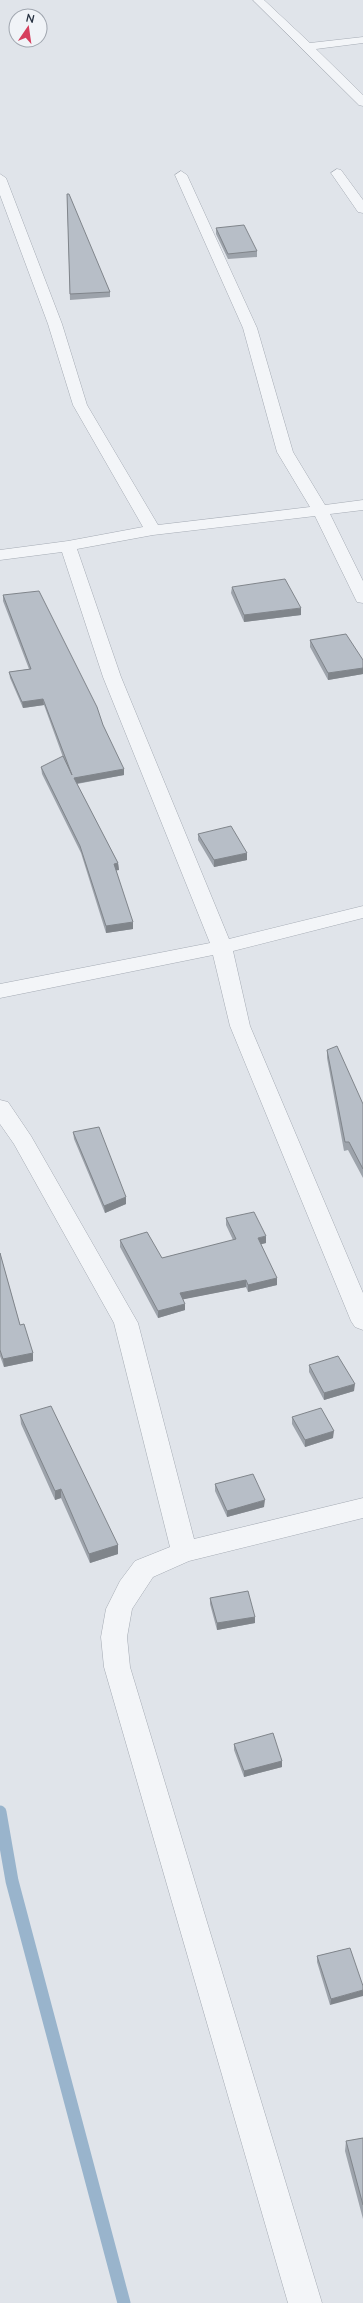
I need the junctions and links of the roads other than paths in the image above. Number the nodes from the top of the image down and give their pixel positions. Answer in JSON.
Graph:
{"nodes":[{"id":1,"x":258,"y":0,"type":"edge"},
{"id":2,"x":363,"y":40,"type":"edge"},
{"id":3,"x":305,"y":47,"type":"junction"},
{"id":4,"x":363,"y":102,"type":"edge"},
{"id":5,"x":337,"y":173,"type":"dead end"},
{"id":6,"x":181,"y":175,"type":"dead end"},
{"id":7,"x":0,"y":178,"type":"edge"},
{"id":8,"x":363,"y":209,"type":"edge"},
{"id":9,"x":363,"y":505,"type":"edge"},
{"id":10,"x":320,"y":510,"type":"junction"},
{"id":11,"x":153,"y":530,"type":"junction"},
{"id":12,"x":68,"y":546,"type":"junction"},
{"id":13,"x":0,"y":555,"type":"edge"},
{"id":14,"x":363,"y":598,"type":"edge"},
{"id":15,"x":363,"y":912,"type":"edge"},
{"id":16,"x":222,"y":947,"type":"junction"},
{"id":17,"x":0,"y":991,"type":"edge"},
{"id":18,"x":0,"y":1107,"type":"edge"},
{"id":19,"x":363,"y":1321,"type":"edge"},
{"id":20,"x":363,"y":1508,"type":"edge"},
{"id":21,"x":184,"y":1552,"type":"junction"},
{"id":22,"x":305,"y":2303,"type":"edge"}],
"edges":[{"from":1,"to":3,"type":"street"},
{"from":2,"to":3,"type":"street"},
{"from":3,"to":4,"type":"street"},
{"from":5,"to":8,"type":"street"},
{"from":6,"to":10,"type":"street"},
{"from":7,"to":11,"type":"street"},
{"from":9,"to":10,"type":"street"},
{"from":10,"to":11,"type":"street"},
{"from":10,"to":14,"type":"street"},
{"from":11,"to":12,"type":"street"},
{"from":12,"to":13,"type":"street"},
{"from":12,"to":16,"type":"street"},
{"from":15,"to":16,"type":"street"},
{"from":16,"to":17,"type":"street"},
{"from":16,"to":19,"type":"street"},
{"from":18,"to":21,"type":"street"},
{"from":20,"to":21,"type":"street"},
{"from":21,"to":22,"type":"street"}]}
